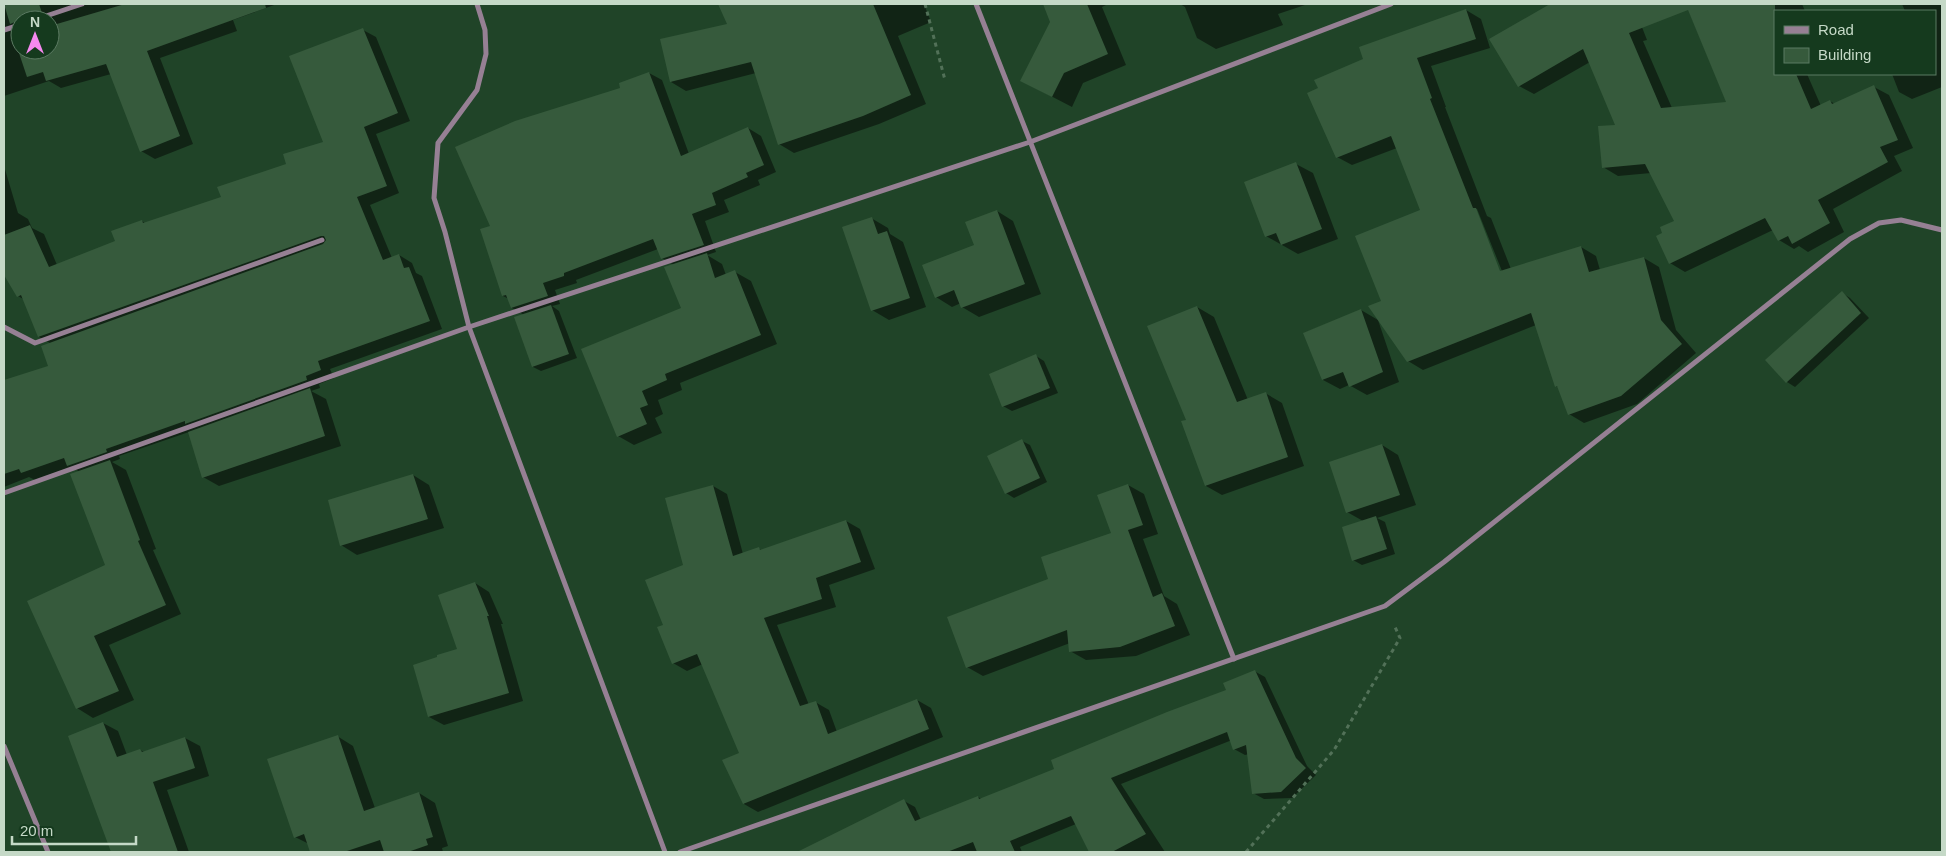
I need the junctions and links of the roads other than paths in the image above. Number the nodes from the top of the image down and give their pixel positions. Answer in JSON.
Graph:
{"nodes":[{"id":1,"x":82,"y":4,"type":"edge"},
{"id":2,"x":477,"y":4,"type":"edge"},
{"id":3,"x":976,"y":4,"type":"edge"},
{"id":4,"x":1391,"y":4,"type":"edge"},
{"id":5,"x":60,"y":11,"type":"edge"},
{"id":6,"x":1030,"y":142,"type":"junction"},
{"id":7,"x":1942,"y":230,"type":"edge"},
{"id":8,"x":322,"y":240,"type":"dead end"},
{"id":9,"x":4,"y":327,"type":"edge"},
{"id":10,"x":469,"y":327,"type":"junction"},
{"id":11,"x":4,"y":494,"type":"edge"},
{"id":12,"x":1234,"y":659,"type":"junction"},
{"id":13,"x":4,"y":746,"type":"edge"},
{"id":14,"x":48,"y":852,"type":"edge"},
{"id":15,"x":665,"y":852,"type":"edge"},
{"id":16,"x":680,"y":852,"type":"edge"}],
"edges":[{"from":1,"to":5,"type":"street"},
{"from":2,"to":10,"type":"street"},
{"from":3,"to":6,"type":"street"},
{"from":4,"to":6,"type":"street"},
{"from":6,"to":10,"type":"street"},
{"from":6,"to":12,"type":"street"},
{"from":7,"to":12,"type":"street"},
{"from":8,"to":9,"type":"street"},
{"from":10,"to":11,"type":"street"},
{"from":10,"to":15,"type":"street"},
{"from":12,"to":16,"type":"street"},
{"from":13,"to":14,"type":"street"}]}
